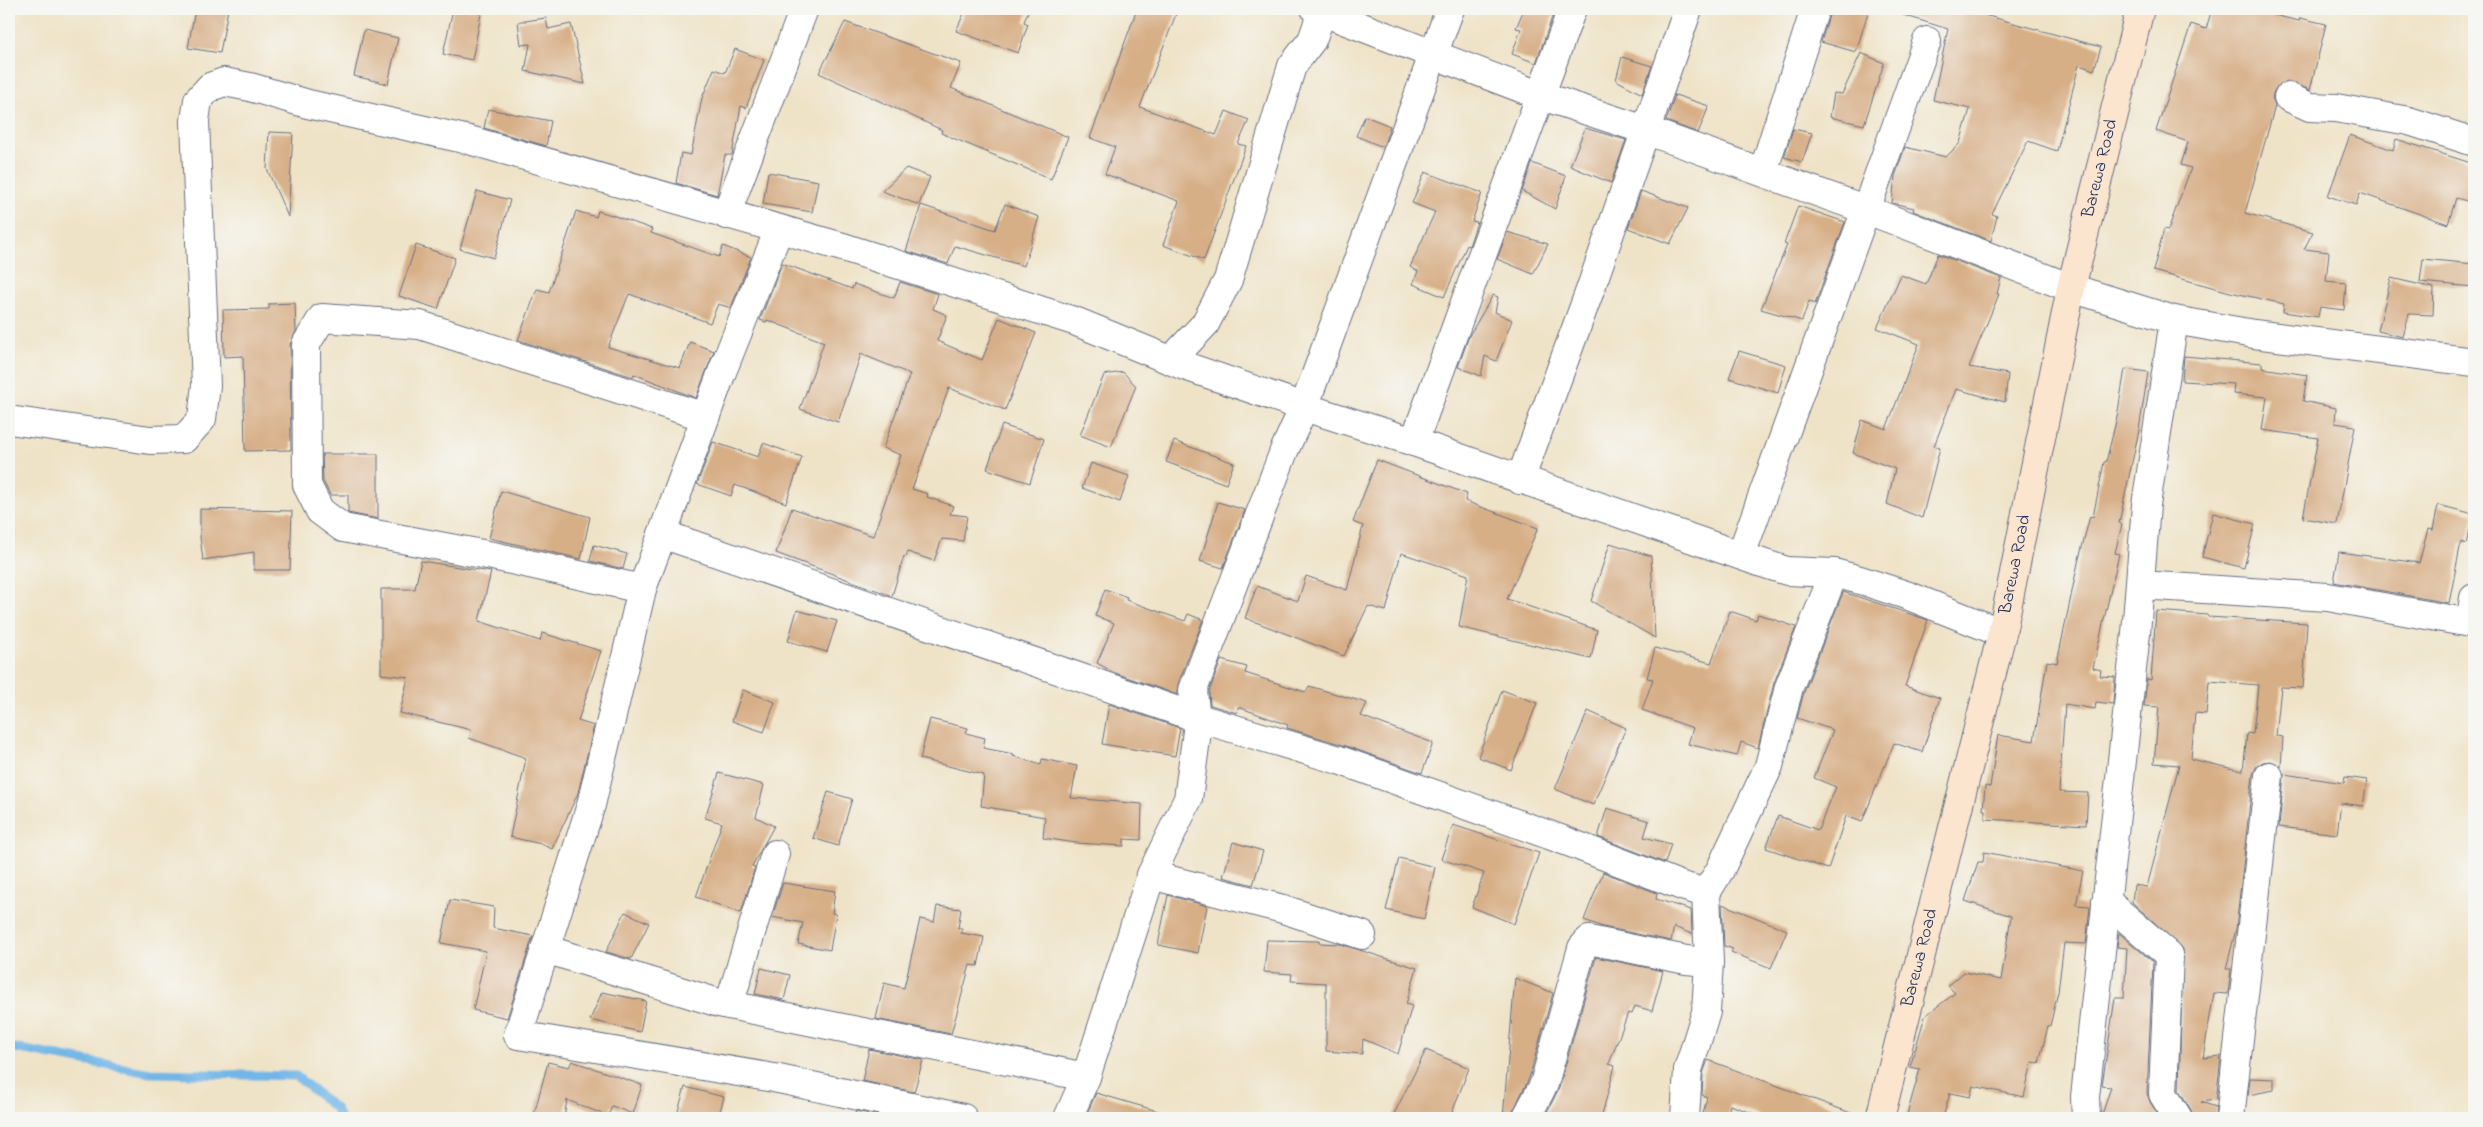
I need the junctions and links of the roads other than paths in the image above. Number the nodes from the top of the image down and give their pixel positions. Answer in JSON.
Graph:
{"nodes":[{"id":1,"x":804,"y":9,"type":"edge"},
{"id":2,"x":1450,"y":9,"type":"edge"},
{"id":3,"x":1572,"y":9,"type":"edge"},
{"id":4,"x":1688,"y":9,"type":"edge"},
{"id":5,"x":1815,"y":9,"type":"edge"},
{"id":6,"x":2140,"y":9,"type":"edge"},
{"id":7,"x":1320,"y":10,"type":"edge"},
{"id":8,"x":1927,"y":41,"type":"dead end"},
{"id":9,"x":1433,"y":54,"type":"junction"},
{"id":10,"x":1539,"y":94,"type":"junction"},
{"id":11,"x":2288,"y":97,"type":"dead end"},
{"id":12,"x":1645,"y":130,"type":"junction"},
{"id":13,"x":2474,"y":142,"type":"edge"},
{"id":14,"x":1763,"y":172,"type":"junction"},
{"id":15,"x":1867,"y":210,"type":"junction"},
{"id":16,"x":726,"y":215,"type":"junction"},
{"id":17,"x":779,"y":229,"type":"junction"},
{"id":18,"x":2071,"y":288,"type":"junction"},
{"id":19,"x":2174,"y":320,"type":"junction"},
{"id":20,"x":1172,"y":359,"type":"junction"},
{"id":21,"x":2474,"y":362,"type":"edge"},
{"id":22,"x":1304,"y":407,"type":"junction"},
{"id":23,"x":705,"y":417,"type":"junction"},
{"id":24,"x":9,"y":420,"type":"edge"},
{"id":25,"x":1414,"y":442,"type":"junction"},
{"id":26,"x":1520,"y":480,"type":"junction"},
{"id":27,"x":662,"y":534,"type":"junction"},
{"id":28,"x":1741,"y":555,"type":"junction"},
{"id":29,"x":1834,"y":574,"type":"junction"},
{"id":30,"x":2140,"y":585,"type":"junction"},
{"id":31,"x":642,"y":589,"type":"junction"},
{"id":32,"x":2474,"y":598,"type":"edge"},
{"id":33,"x":2002,"y":633,"type":"junction"},
{"id":34,"x":1195,"y":717,"type":"junction"},
{"id":35,"x":2269,"y":776,"type":"dead end"},
{"id":36,"x":775,"y":854,"type":"dead end"},
{"id":37,"x":1151,"y":874,"type":"junction"},
{"id":38,"x":1706,"y":893,"type":"junction"},
{"id":39,"x":2106,"y":901,"type":"junction"},
{"id":40,"x":1362,"y":935,"type":"dead end"},
{"id":41,"x":545,"y":949,"type":"junction"},
{"id":42,"x":1710,"y":962,"type":"junction"},
{"id":43,"x":730,"y":1004,"type":"junction"},
{"id":44,"x":1086,"y":1077,"type":"junction"},
{"id":45,"x":963,"y":1118,"type":"edge"},
{"id":46,"x":1068,"y":1118,"type":"edge"},
{"id":47,"x":1526,"y":1118,"type":"edge"},
{"id":48,"x":1685,"y":1118,"type":"edge"},
{"id":49,"x":1880,"y":1118,"type":"edge"},
{"id":50,"x":2086,"y":1118,"type":"edge"},
{"id":51,"x":2178,"y":1118,"type":"edge"},
{"id":52,"x":2230,"y":1118,"type":"edge"}],
"edges":[{"from":1,"to":16,"type":"street"},
{"from":2,"to":9,"type":"street"},
{"from":3,"to":10,"type":"street"},
{"from":4,"to":12,"type":"street"},
{"from":5,"to":14,"type":"street"},
{"from":6,"to":18,"type":"main road","name":"Barewa Road"},
{"from":7,"to":9,"type":"street"},
{"from":7,"to":20,"type":"street"},
{"from":8,"to":15,"type":"street"},
{"from":9,"to":10,"type":"street"},
{"from":9,"to":22,"type":"street"},
{"from":10,"to":12,"type":"street"},
{"from":10,"to":25,"type":"street"},
{"from":11,"to":13,"type":"street"},
{"from":12,"to":14,"type":"street"},
{"from":12,"to":26,"type":"street"},
{"from":14,"to":15,"type":"street"},
{"from":15,"to":18,"type":"street"},
{"from":15,"to":28,"type":"street"},
{"from":16,"to":17,"type":"street"},
{"from":16,"to":24,"type":"street"},
{"from":17,"to":20,"type":"street"},
{"from":17,"to":23,"type":"street"},
{"from":18,"to":19,"type":"street"},
{"from":18,"to":33,"type":"main road","name":"Barewa Road"},
{"from":19,"to":21,"type":"street"},
{"from":19,"to":30,"type":"street"},
{"from":20,"to":22,"type":"street"},
{"from":22,"to":25,"type":"street"},
{"from":22,"to":34,"type":"street"},
{"from":23,"to":27,"type":"street"},
{"from":23,"to":31,"type":"street"},
{"from":25,"to":26,"type":"street"},
{"from":26,"to":28,"type":"street"},
{"from":27,"to":31,"type":"street"},
{"from":27,"to":34,"type":"street"},
{"from":28,"to":29,"type":"street"},
{"from":29,"to":33,"type":"street"},
{"from":29,"to":38,"type":"street"},
{"from":30,"to":32,"type":"street"},
{"from":30,"to":39,"type":"street"},
{"from":31,"to":41,"type":"street"},
{"from":33,"to":49,"type":"main road","name":"Barewa Road"},
{"from":34,"to":37,"type":"street"},
{"from":34,"to":38,"type":"street"},
{"from":35,"to":52,"type":"street"},
{"from":36,"to":43,"type":"street"},
{"from":37,"to":40,"type":"street"},
{"from":37,"to":44,"type":"street"},
{"from":38,"to":42,"type":"street"},
{"from":39,"to":50,"type":"street"},
{"from":39,"to":51,"type":"street"},
{"from":41,"to":43,"type":"street"},
{"from":41,"to":45,"type":"street"},
{"from":42,"to":47,"type":"street"},
{"from":42,"to":48,"type":"street"},
{"from":43,"to":44,"type":"street"},
{"from":44,"to":46,"type":"street"}]}
